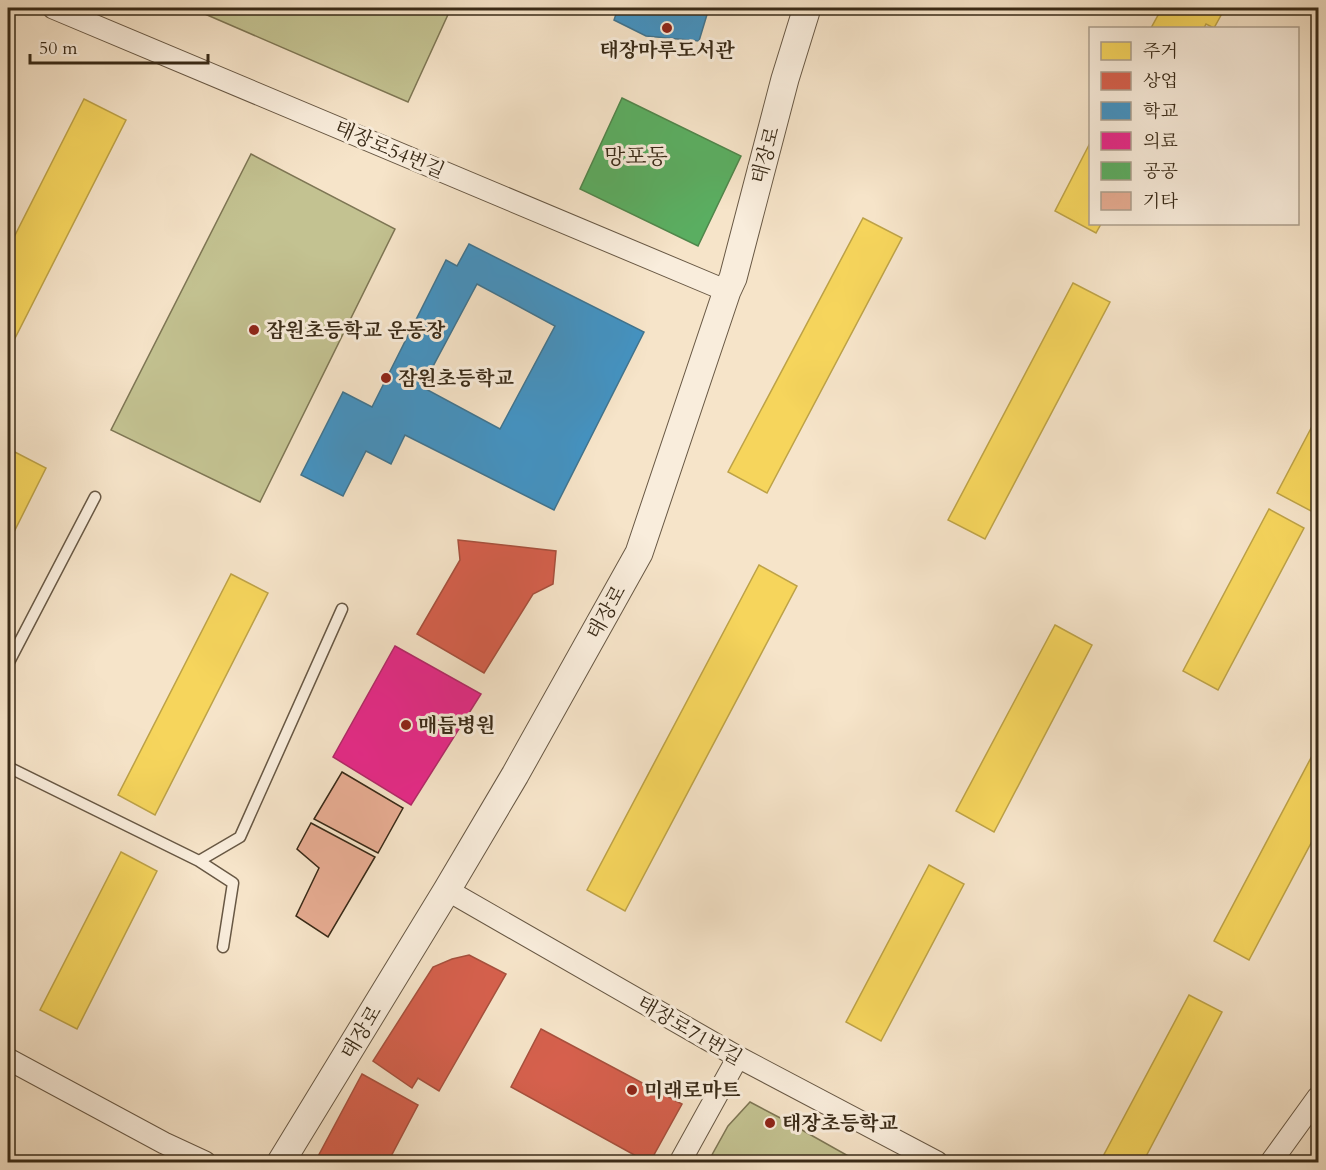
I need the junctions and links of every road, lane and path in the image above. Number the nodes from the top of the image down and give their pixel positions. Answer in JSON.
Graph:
{"nodes":[{"id":1,"x":53,"y":8,"type":"edge"},
{"id":2,"x":807,"y":8,"type":"edge"},
{"id":3,"x":727,"y":291,"type":"junction"},
{"id":4,"x":95,"y":497,"type":"dead end"},
{"id":5,"x":342,"y":609,"type":"dead end"},
{"id":6,"x":8,"y":664,"type":"edge"},
{"id":7,"x":8,"y":767,"type":"edge"},
{"id":8,"x":199,"y":861,"type":"junction"},
{"id":9,"x":447,"y":890,"type":"junction"},
{"id":10,"x":223,"y":947,"type":"dead end"},
{"id":11,"x":738,"y":1057,"type":"junction"},
{"id":12,"x":8,"y":1059,"type":"edge"},
{"id":13,"x":1318,"y":1097,"type":"edge"},
{"id":14,"x":205,"y":1162,"type":"edge"},
{"id":15,"x":281,"y":1162,"type":"edge"},
{"id":16,"x":680,"y":1162,"type":"edge"},
{"id":17,"x":937,"y":1162,"type":"edge"},
{"id":18,"x":1271,"y":1162,"type":"edge"}],
"edges":[{"from":1,"to":3,"type":"street","name":"태장로54번길"},
{"from":2,"to":3,"type":"street","name":"태장로"},
{"from":3,"to":9,"type":"street","name":"태장로"},
{"from":4,"to":6,"type":"lane"},
{"from":5,"to":8,"type":"lane"},
{"from":7,"to":8,"type":"lane"},
{"from":8,"to":10,"type":"lane"},
{"from":9,"to":11,"type":"street","name":"태장로71번길"},
{"from":9,"to":15,"type":"street","name":"태장로"},
{"from":11,"to":16,"type":"street"},
{"from":11,"to":17,"type":"street","name":"태장로71번길"},
{"from":12,"to":14,"type":"street"},
{"from":13,"to":18,"type":"street"}]}
